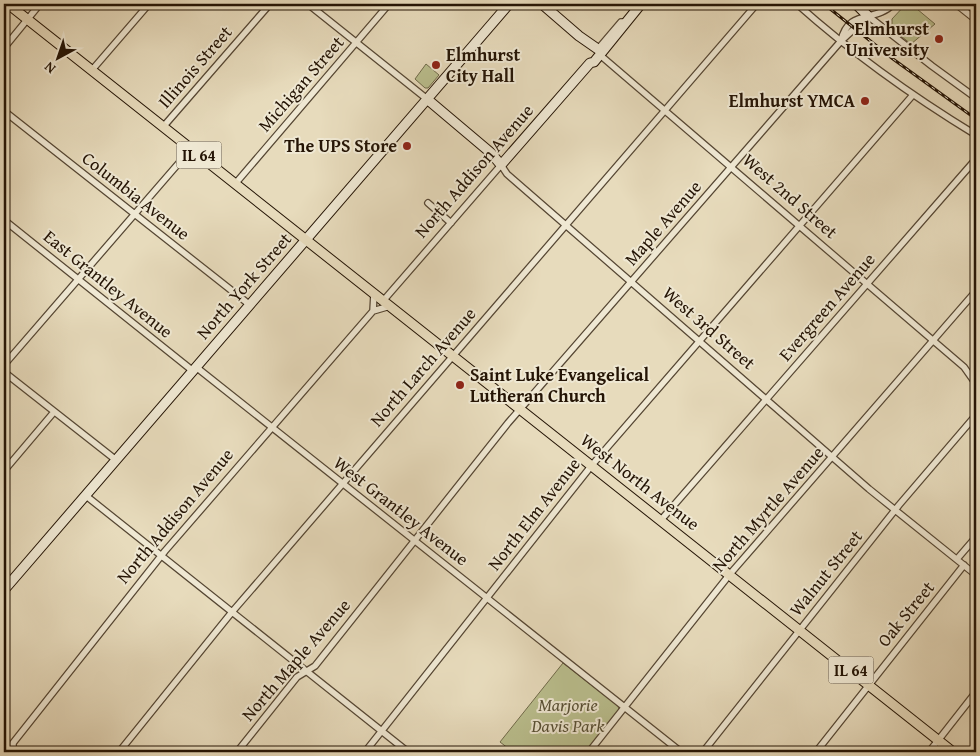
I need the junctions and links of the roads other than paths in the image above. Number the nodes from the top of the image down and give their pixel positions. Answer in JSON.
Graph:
{"nodes":[{"id":1,"x":8,"y":4,"type":"edge"},
{"id":2,"x":40,"y":4,"type":"edge"},
{"id":3,"x":149,"y":4,"type":"edge"},
{"id":4,"x":270,"y":4,"type":"edge"},
{"id":5,"x":308,"y":4,"type":"edge"},
{"id":6,"x":389,"y":4,"type":"edge"},
{"id":7,"x":509,"y":4,"type":"edge"},
{"id":8,"x":542,"y":4,"type":"edge"},
{"id":9,"x":642,"y":4,"type":"edge"},
{"id":10,"x":797,"y":4,"type":"edge"},
{"id":11,"x":856,"y":4,"type":"edge"},
{"id":12,"x":893,"y":4,"type":"edge"},
{"id":13,"x":956,"y":4,"type":"edge"},
{"id":14,"x":755,"y":6,"type":"dead end"},
{"id":15,"x":868,"y":16,"type":"junction"},
{"id":16,"x":27,"y":19,"type":"junction"},
{"id":17,"x":976,"y":20,"type":"edge"},
{"id":18,"x":840,"y":41,"type":"junction"},
{"id":19,"x":357,"y":42,"type":"junction"},
{"id":20,"x":4,"y":48,"type":"edge"},
{"id":21,"x":599,"y":52,"type":"junction"},
{"id":22,"x":92,"y":70,"type":"junction"},
{"id":23,"x":912,"y":96,"type":"junction"},
{"id":24,"x":976,"y":98,"type":"edge"},
{"id":25,"x":427,"y":99,"type":"junction"},
{"id":26,"x":666,"y":109,"type":"junction"},
{"id":27,"x":4,"y":110,"type":"edge"},
{"id":28,"x":163,"y":127,"type":"junction"},
{"id":29,"x":976,"y":135,"type":"edge"},
{"id":30,"x":191,"y":149,"type":"junction"},
{"id":31,"x":976,"y":159,"type":"edge"},
{"id":32,"x":501,"y":165,"type":"junction"},
{"id":33,"x":732,"y":166,"type":"junction"},
{"id":34,"x":234,"y":184,"type":"junction"},
{"id":35,"x":428,"y":203,"type":"dead end"},
{"id":36,"x":135,"y":214,"type":"junction"},
{"id":37,"x":4,"y":220,"type":"edge"},
{"id":38,"x":451,"y":223,"type":"junction"},
{"id":39,"x":565,"y":225,"type":"junction"},
{"id":40,"x":800,"y":226,"type":"junction"},
{"id":41,"x":306,"y":240,"type":"junction"},
{"id":42,"x":78,"y":279,"type":"junction"},
{"id":43,"x":631,"y":282,"type":"junction"},
{"id":44,"x":867,"y":284,"type":"junction"},
{"id":45,"x":976,"y":292,"type":"edge"},
{"id":46,"x":374,"y":294,"type":"junction"},
{"id":47,"x":386,"y":304,"type":"junction"},
{"id":48,"x":250,"y":305,"type":"junction"},
{"id":49,"x":373,"y":311,"type":"junction"},
{"id":50,"x":699,"y":341,"type":"junction"},
{"id":51,"x":933,"y":341,"type":"junction"},
{"id":52,"x":452,"y":356,"type":"junction"},
{"id":53,"x":4,"y":365,"type":"edge"},
{"id":54,"x":195,"y":369,"type":"junction"},
{"id":55,"x":4,"y":372,"type":"edge"},
{"id":56,"x":976,"y":384,"type":"edge"},
{"id":57,"x":767,"y":400,"type":"junction"},
{"id":58,"x":521,"y":409,"type":"junction"},
{"id":59,"x":54,"y":412,"type":"junction"},
{"id":60,"x":976,"y":415,"type":"edge"},
{"id":61,"x":508,"y":424,"type":"joint"},
{"id":62,"x":271,"y":428,"type":"junction"},
{"id":63,"x":833,"y":457,"type":"junction"},
{"id":64,"x":116,"y":460,"type":"junction"},
{"id":65,"x":592,"y":464,"type":"junction"},
{"id":66,"x":4,"y":471,"type":"edge"},
{"id":67,"x":342,"y":483,"type":"junction"},
{"id":68,"x":86,"y":495,"type":"junction"},
{"id":69,"x":895,"y":511,"type":"junction"},
{"id":70,"x":661,"y":520,"type":"junction"},
{"id":71,"x":976,"y":536,"type":"edge"},
{"id":72,"x":414,"y":541,"type":"junction"},
{"id":73,"x":162,"y":556,"type":"junction"},
{"id":74,"x":957,"y":560,"type":"junction"},
{"id":75,"x":964,"y":566,"type":"junction"},
{"id":76,"x":730,"y":574,"type":"junction"},
{"id":77,"x":976,"y":575,"type":"edge"},
{"id":78,"x":4,"y":590,"type":"edge"},
{"id":79,"x":487,"y":598,"type":"junction"},
{"id":80,"x":232,"y":612,"type":"junction"},
{"id":81,"x":800,"y":629,"type":"junction"},
{"id":82,"x":306,"y":671,"type":"junction"},
{"id":83,"x":869,"y":685,"type":"junction"},
{"id":84,"x":976,"y":692,"type":"edge"},
{"id":85,"x":625,"y":708,"type":"junction"},
{"id":86,"x":382,"y":731,"type":"junction"},
{"id":87,"x":938,"y":740,"type":"junction"},
{"id":88,"x":12,"y":751,"type":"edge"},
{"id":89,"x":119,"y":752,"type":"edge"},
{"id":90,"x":237,"y":752,"type":"edge"},
{"id":91,"x":365,"y":752,"type":"edge"},
{"id":92,"x":408,"y":752,"type":"edge"},
{"id":93,"x":590,"y":752,"type":"edge"},
{"id":94,"x":681,"y":752,"type":"edge"},
{"id":95,"x":703,"y":752,"type":"edge"},
{"id":96,"x":816,"y":752,"type":"edge"},
{"id":97,"x":929,"y":752,"type":"edge"},
{"id":98,"x":953,"y":752,"type":"edge"}],
"edges":[{"from":1,"to":16,"type":"main road","number":"IL 64"},
{"from":2,"to":16,"type":"street"},
{"from":3,"to":22,"type":"street"},
{"from":4,"to":28,"type":"street","name":"Illinois Street"},
{"from":5,"to":19,"type":"street"},
{"from":6,"to":19,"type":"street","name":"Michigan Street"},
{"from":7,"to":25,"type":"main road","name":"North York Street"},
{"from":8,"to":21,"type":"main road","name":"West 2nd Street"},
{"from":9,"to":21,"type":"main road","name":"North Addison Avenue"},
{"from":10,"to":18,"type":"street"},
{"from":11,"to":15,"type":"main road"},
{"from":12,"to":15,"type":"street","name":"Maple Avenue"},
{"from":13,"to":17,"type":"street"},
{"from":14,"to":26,"type":"street","name":"North Larch Avenue"},
{"from":15,"to":18,"type":"street","name":"Maple Avenue"},
{"from":15,"to":24,"type":"street"},
{"from":16,"to":20,"type":"street"},
{"from":16,"to":22,"type":"main road","number":"IL 64"},
{"from":18,"to":23,"type":"street"},
{"from":18,"to":33,"type":"street","name":"Maple Avenue"},
{"from":19,"to":25,"type":"street"},
{"from":19,"to":34,"type":"street","name":"Michigan Street"},
{"from":21,"to":26,"type":"street","name":"West 2nd Street"},
{"from":21,"to":32,"type":"main road","name":"North Addison Avenue"},
{"from":22,"to":28,"type":"main road","number":"IL 64"},
{"from":23,"to":29,"type":"street"},
{"from":23,"to":40,"type":"street","name":"North Elm Avenue"},
{"from":25,"to":32,"type":"main road","name":"West 3rd Street"},
{"from":25,"to":41,"type":"main road","name":"North York Street"},
{"from":26,"to":33,"type":"street","name":"West 2nd Street"},
{"from":26,"to":39,"type":"street","name":"North Larch Avenue"},
{"from":27,"to":36,"type":"street","name":"Columbia Avenue"},
{"from":28,"to":30,"type":"main road","number":"IL 64"},
{"from":30,"to":34,"type":"main road","number":"IL 64"},
{"from":30,"to":36,"type":"street"},
{"from":31,"to":44,"type":"street","name":"Evergreen Avenue"},
{"from":32,"to":38,"type":"street","name":"North Addison Avenue"},
{"from":32,"to":39,"type":"street","name":"West 3rd Street"},
{"from":33,"to":40,"type":"street","name":"West 2nd Street"},
{"from":33,"to":43,"type":"street","name":"Maple Avenue"},
{"from":34,"to":41,"type":"main road","number":"IL 64"},
{"from":35,"to":38,"type":"street"},
{"from":36,"to":42,"type":"street"},
{"from":36,"to":48,"type":"street","name":"Columbia Avenue"},
{"from":37,"to":42,"type":"street","name":"East Grantley Avenue"},
{"from":38,"to":47,"type":"street","name":"North Addison Avenue"},
{"from":39,"to":43,"type":"street","name":"West 3rd Street"},
{"from":39,"to":52,"type":"street","name":"North Larch Avenue"},
{"from":40,"to":44,"type":"street","name":"West 2nd Street"},
{"from":40,"to":50,"type":"street","name":"North Elm Avenue"},
{"from":41,"to":46,"type":"main road","name":"West North Avenue","number":"IL 64"},
{"from":41,"to":48,"type":"main road","name":"North York Street"},
{"from":42,"to":53,"type":"street"},
{"from":42,"to":54,"type":"street","name":"East Grantley Avenue"},
{"from":43,"to":50,"type":"street","name":"West 3rd Street"},
{"from":43,"to":58,"type":"street","name":"Maple Avenue"},
{"from":44,"to":51,"type":"street","name":"West 2nd Street"},
{"from":44,"to":57,"type":"street","name":"Evergreen Avenue"},
{"from":45,"to":51,"type":"street","name":"North Myrtle Avenue"},
{"from":46,"to":47,"type":"main road","name":"West North Avenue","number":"IL 64"},
{"from":46,"to":49,"type":"street"},
{"from":47,"to":49,"type":"street"},
{"from":47,"to":52,"type":"main road","name":"West North Avenue","number":"IL 64"},
{"from":48,"to":54,"type":"main road","name":"North York Street"},
{"from":49,"to":62,"type":"street","name":"North Addison Avenue"},
{"from":50,"to":57,"type":"street","name":"West 3rd Street"},
{"from":50,"to":65,"type":"street","name":"North Elm Avenue"},
{"from":51,"to":56,"type":"street","name":"West 2nd Street"},
{"from":51,"to":63,"type":"street","name":"North Myrtle Avenue"},
{"from":52,"to":58,"type":"main road","name":"West North Avenue","number":"IL 64"},
{"from":52,"to":67,"type":"street","name":"North Larch Avenue"},
{"from":54,"to":62,"type":"street","name":"West Grantley Avenue"},
{"from":54,"to":64,"type":"main road","name":"North York Street"},
{"from":55,"to":59,"type":"street"},
{"from":57,"to":63,"type":"street","name":"West 3rd Street"},
{"from":57,"to":70,"type":"street","name":"Evergreen Avenue"},
{"from":58,"to":61,"type":"street","name":"Maple Avenue"},
{"from":58,"to":65,"type":"main road","name":"West North Avenue","number":"IL 64"},
{"from":59,"to":64,"type":"street"},
{"from":59,"to":66,"type":"street"},
{"from":60,"to":69,"type":"street","name":"Walnut Street"},
{"from":61,"to":72,"type":"street","name":"North Maple Avenue"},
{"from":62,"to":67,"type":"street","name":"West Grantley Avenue"},
{"from":62,"to":73,"type":"street","name":"North Addison Avenue"},
{"from":63,"to":69,"type":"street","name":"West 3rd Street"},
{"from":63,"to":76,"type":"street","name":"North Myrtle Avenue"},
{"from":64,"to":68,"type":"main road","name":"North York Street"},
{"from":65,"to":70,"type":"main road","name":"West North Avenue","number":"IL 64"},
{"from":65,"to":79,"type":"street","name":"North Elm Avenue"},
{"from":67,"to":72,"type":"street","name":"West Grantley Avenue"},
{"from":67,"to":80,"type":"street","name":"North Larch Avenue"},
{"from":68,"to":73,"type":"street"},
{"from":68,"to":78,"type":"main road","name":"North York Street"},
{"from":69,"to":74,"type":"street","name":"West 3rd Street"},
{"from":69,"to":81,"type":"street","name":"Walnut Street"},
{"from":70,"to":76,"type":"main road","name":"West North Avenue","number":"IL 64"},
{"from":71,"to":74,"type":"street"},
{"from":72,"to":79,"type":"street","name":"West Grantley Avenue"},
{"from":72,"to":82,"type":"street","name":"North Maple Avenue"},
{"from":73,"to":80,"type":"street"},
{"from":73,"to":88,"type":"street","name":"North Addison Avenue"},
{"from":74,"to":75,"type":"street","name":"West 3rd Street"},
{"from":75,"to":77,"type":"street","name":"West 3rd Street"},
{"from":75,"to":83,"type":"street","name":"Oak Street"},
{"from":76,"to":81,"type":"main road","name":"West North Avenue","number":"IL 64"},
{"from":76,"to":85,"type":"street","name":"North Myrtle Avenue"},
{"from":79,"to":85,"type":"street","name":"West Grantley Avenue"},
{"from":79,"to":86,"type":"street","name":"North Elm Avenue"},
{"from":80,"to":82,"type":"street"},
{"from":80,"to":89,"type":"street","name":"North Larch Avenue"},
{"from":81,"to":83,"type":"main road","name":"West North Avenue","number":"IL 64"},
{"from":81,"to":95,"type":"street","name":"Walnut Street"},
{"from":82,"to":86,"type":"street"},
{"from":82,"to":90,"type":"street","name":"North Maple Avenue"},
{"from":83,"to":87,"type":"main road","name":"West North Avenue","number":"IL 64"},
{"from":83,"to":96,"type":"street","name":"Oak Street"},
{"from":84,"to":87,"type":"street"},
{"from":85,"to":93,"type":"street","name":"North Myrtle Avenue"},
{"from":85,"to":94,"type":"street","name":"West Grantley Avenue"},
{"from":86,"to":91,"type":"street","name":"North Elm Avenue"},
{"from":86,"to":92,"type":"street"},
{"from":87,"to":97,"type":"street"},
{"from":87,"to":98,"type":"main road","name":"West North Avenue","number":"IL 64"}]}
